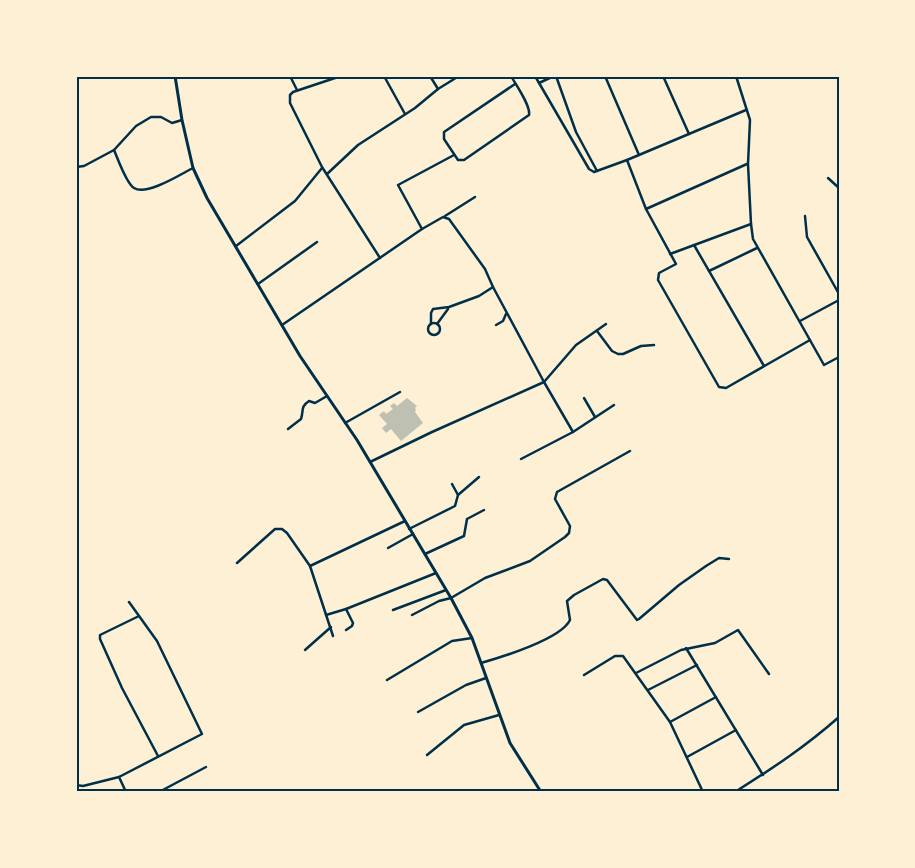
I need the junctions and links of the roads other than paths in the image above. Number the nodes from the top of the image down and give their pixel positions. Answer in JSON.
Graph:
{"nodes":[{"id":1,"x":175,"y":76,"type":"edge"},
{"id":2,"x":290,"y":76,"type":"edge"},
{"id":3,"x":341,"y":76,"type":"edge"},
{"id":4,"x":384,"y":76,"type":"edge"},
{"id":5,"x":430,"y":76,"type":"edge"},
{"id":6,"x":459,"y":76,"type":"edge"},
{"id":7,"x":511,"y":76,"type":"edge"},
{"id":8,"x":535,"y":76,"type":"edge"},
{"id":9,"x":555,"y":76,"type":"edge"},
{"id":10,"x":605,"y":76,"type":"edge"},
{"id":11,"x":664,"y":76,"type":"edge"},
{"id":12,"x":736,"y":76,"type":"edge"},
{"id":13,"x":539,"y":83,"type":"junction"},
{"id":14,"x":515,"y":84,"type":"junction"},
{"id":15,"x":438,"y":89,"type":"junction"},
{"id":16,"x":297,"y":90,"type":"junction"},
{"id":17,"x":746,"y":110,"type":"junction"},
{"id":18,"x":405,"y":114,"type":"junction"},
{"id":19,"x":182,"y":120,"type":"junction"},
{"id":20,"x":689,"y":134,"type":"junction"},
{"id":21,"x":114,"y":150,"type":"junction"},
{"id":22,"x":454,"y":155,"type":"junction"},
{"id":23,"x":640,"y":155,"type":"junction"},
{"id":24,"x":627,"y":160,"type":"junction"},
{"id":25,"x":748,"y":164,"type":"junction"},
{"id":26,"x":76,"y":167,"type":"edge"},
{"id":27,"x":322,"y":167,"type":"junction"},
{"id":28,"x":193,"y":168,"type":"junction"},
{"id":29,"x":597,"y":171,"type":"junction"},
{"id":30,"x":326,"y":174,"type":"junction"},
{"id":31,"x":828,"y":178,"type":"dead end"},
{"id":32,"x":839,"y":188,"type":"edge"},
{"id":33,"x":475,"y":197,"type":"dead end"},
{"id":34,"x":646,"y":209,"type":"junction"},
{"id":35,"x":805,"y":216,"type":"dead end"},
{"id":36,"x":443,"y":217,"type":"junction"},
{"id":37,"x":751,"y":224,"type":"junction"},
{"id":38,"x":422,"y":229,"type":"junction"},
{"id":39,"x":316,"y":242,"type":"dead end"},
{"id":40,"x":694,"y":245,"type":"junction"},
{"id":41,"x":235,"y":247,"type":"junction"},
{"id":42,"x":757,"y":248,"type":"junction"},
{"id":43,"x":670,"y":254,"type":"junction"},
{"id":44,"x":380,"y":258,"type":"junction"},
{"id":45,"x":709,"y":271,"type":"junction"},
{"id":46,"x":257,"y":285,"type":"junction"},
{"id":47,"x":493,"y":287,"type":"junction"},
{"id":48,"x":839,"y":294,"type":"edge"},
{"id":49,"x":839,"y":300,"type":"edge"},
{"id":50,"x":449,"y":307,"type":"junction"},
{"id":51,"x":506,"y":312,"type":"junction"},
{"id":52,"x":800,"y":321,"type":"junction"},
{"id":53,"x":431,"y":324,"type":"junction"},
{"id":54,"x":437,"y":324,"type":"junction"},
{"id":55,"x":606,"y":324,"type":"dead end"},
{"id":56,"x":282,"y":325,"type":"junction"},
{"id":57,"x":496,"y":325,"type":"dead end"},
{"id":58,"x":597,"y":331,"type":"junction"},
{"id":59,"x":810,"y":340,"type":"junction"},
{"id":60,"x":654,"y":345,"type":"dead end"},
{"id":61,"x":839,"y":357,"type":"edge"},
{"id":62,"x":764,"y":366,"type":"junction"},
{"id":63,"x":544,"y":382,"type":"junction"},
{"id":64,"x":400,"y":392,"type":"dead end"},
{"id":65,"x":327,"y":396,"type":"junction"},
{"id":66,"x":584,"y":398,"type":"dead end"},
{"id":67,"x":614,"y":405,"type":"dead end"},
{"id":68,"x":595,"y":417,"type":"junction"},
{"id":69,"x":345,"y":423,"type":"junction"},
{"id":70,"x":288,"y":429,"type":"dead end"},
{"id":71,"x":573,"y":432,"type":"junction"},
{"id":72,"x":630,"y":451,"type":"dead end"},
{"id":73,"x":521,"y":459,"type":"dead end"},
{"id":74,"x":370,"y":462,"type":"junction"},
{"id":75,"x":479,"y":478,"type":"dead end"},
{"id":76,"x":452,"y":484,"type":"dead end"},
{"id":77,"x":458,"y":495,"type":"junction"},
{"id":78,"x":484,"y":510,"type":"dead end"},
{"id":79,"x":405,"y":521,"type":"junction"},
{"id":80,"x":409,"y":529,"type":"junction"},
{"id":81,"x":413,"y":534,"type":"junction"},
{"id":82,"x":388,"y":548,"type":"dead end"},
{"id":83,"x":425,"y":554,"type":"junction"},
{"id":84,"x":728,"y":559,"type":"dead end"},
{"id":85,"x":237,"y":562,"type":"dead end"},
{"id":86,"x":310,"y":566,"type":"junction"},
{"id":87,"x":436,"y":573,"type":"junction"},
{"id":88,"x":446,"y":590,"type":"junction"},
{"id":89,"x":451,"y":598,"type":"junction"},
{"id":90,"x":129,"y":602,"type":"dead end"},
{"id":91,"x":346,"y":609,"type":"junction"},
{"id":92,"x":393,"y":610,"type":"dead end"},
{"id":93,"x":326,"y":615,"type":"junction"},
{"id":94,"x":412,"y":615,"type":"dead end"},
{"id":95,"x":139,"y":616,"type":"junction"},
{"id":96,"x":331,"y":628,"type":"junction"},
{"id":97,"x":346,"y":630,"type":"dead end"},
{"id":98,"x":333,"y":636,"type":"dead end"},
{"id":99,"x":472,"y":638,"type":"junction"},
{"id":100,"x":686,"y":648,"type":"junction"},
{"id":101,"x":305,"y":650,"type":"dead end"},
{"id":102,"x":481,"y":664,"type":"junction"},
{"id":103,"x":697,"y":665,"type":"junction"},
{"id":104,"x":635,"y":673,"type":"junction"},
{"id":105,"x":769,"y":674,"type":"dead end"},
{"id":106,"x":584,"y":675,"type":"dead end"},
{"id":107,"x":486,"y":678,"type":"junction"},
{"id":108,"x":387,"y":680,"type":"dead end"},
{"id":109,"x":648,"y":690,"type":"junction"},
{"id":110,"x":716,"y":697,"type":"junction"},
{"id":111,"x":418,"y":712,"type":"dead end"},
{"id":112,"x":498,"y":715,"type":"junction"},
{"id":113,"x":839,"y":717,"type":"edge"},
{"id":114,"x":670,"y":722,"type":"junction"},
{"id":115,"x":736,"y":730,"type":"junction"},
{"id":116,"x":427,"y":755,"type":"dead end"},
{"id":117,"x":158,"y":756,"type":"junction"},
{"id":118,"x":687,"y":757,"type":"junction"},
{"id":119,"x":206,"y":767,"type":"dead end"},
{"id":120,"x":763,"y":774,"type":"junction"},
{"id":121,"x":120,"y":777,"type":"junction"},
{"id":122,"x":76,"y":786,"type":"edge"},
{"id":123,"x":126,"y":792,"type":"edge"},
{"id":124,"x":159,"y":792,"type":"edge"},
{"id":125,"x":541,"y":792,"type":"edge"},
{"id":126,"x":703,"y":792,"type":"edge"},
{"id":127,"x":735,"y":792,"type":"edge"}],
"edges":[{"from":1,"to":19,"type":"street"},
{"from":2,"to":16,"type":"street"},
{"from":3,"to":16,"type":"street"},
{"from":4,"to":18,"type":"street"},
{"from":5,"to":15,"type":"street"},
{"from":6,"to":15,"type":"street"},
{"from":7,"to":14,"type":"street"},
{"from":8,"to":13,"type":"street"},
{"from":9,"to":13,"type":"street"},
{"from":9,"to":29,"type":"street"},
{"from":10,"to":23,"type":"street"},
{"from":11,"to":20,"type":"street"},
{"from":12,"to":17,"type":"street"},
{"from":13,"to":29,"type":"street"},
{"from":14,"to":22,"type":"street"},
{"from":14,"to":22,"type":"street"},
{"from":15,"to":18,"type":"street"},
{"from":16,"to":27,"type":"street"},
{"from":17,"to":20,"type":"street"},
{"from":17,"to":25,"type":"street"},
{"from":18,"to":30,"type":"street"},
{"from":19,"to":21,"type":"street"},
{"from":19,"to":28,"type":"street"},
{"from":20,"to":23,"type":"street"},
{"from":21,"to":26,"type":"street"},
{"from":21,"to":28,"type":"street"},
{"from":22,"to":38,"type":"street"},
{"from":23,"to":24,"type":"street"},
{"from":24,"to":29,"type":"street"},
{"from":24,"to":34,"type":"street"},
{"from":25,"to":34,"type":"street"},
{"from":25,"to":37,"type":"street"},
{"from":27,"to":30,"type":"street"},
{"from":27,"to":41,"type":"street"},
{"from":28,"to":41,"type":"street"},
{"from":30,"to":44,"type":"street"},
{"from":31,"to":32,"type":"street"},
{"from":33,"to":36,"type":"street"},
{"from":34,"to":43,"type":"street"},
{"from":35,"to":48,"type":"street"},
{"from":36,"to":38,"type":"street"},
{"from":36,"to":47,"type":"street"},
{"from":37,"to":40,"type":"street"},
{"from":37,"to":42,"type":"street"},
{"from":38,"to":44,"type":"street"},
{"from":39,"to":46,"type":"street"},
{"from":40,"to":43,"type":"street"},
{"from":40,"to":45,"type":"street"},
{"from":41,"to":46,"type":"street"},
{"from":42,"to":45,"type":"street"},
{"from":42,"to":52,"type":"street"},
{"from":43,"to":62,"type":"street"},
{"from":44,"to":56,"type":"street"},
{"from":45,"to":62,"type":"street"},
{"from":46,"to":56,"type":"street"},
{"from":47,"to":50,"type":"street"},
{"from":47,"to":51,"type":"street"},
{"from":49,"to":52,"type":"street"},
{"from":50,"to":53,"type":"street"},
{"from":50,"to":54,"type":"street"},
{"from":51,"to":57,"type":"street"},
{"from":51,"to":63,"type":"street"},
{"from":52,"to":59,"type":"street"},
{"from":53,"to":54,"type":"street"},
{"from":53,"to":54,"type":"street"},
{"from":55,"to":58,"type":"street"},
{"from":56,"to":65,"type":"street"},
{"from":58,"to":60,"type":"street"},
{"from":58,"to":63,"type":"street"},
{"from":59,"to":61,"type":"street"},
{"from":59,"to":62,"type":"street"},
{"from":63,"to":71,"type":"street"},
{"from":63,"to":74,"type":"street"},
{"from":64,"to":69,"type":"street"},
{"from":65,"to":69,"type":"street"},
{"from":65,"to":70,"type":"street"},
{"from":66,"to":68,"type":"street"},
{"from":67,"to":68,"type":"street"},
{"from":68,"to":71,"type":"street"},
{"from":69,"to":74,"type":"street"},
{"from":71,"to":73,"type":"street"},
{"from":72,"to":89,"type":"street"},
{"from":74,"to":79,"type":"street"},
{"from":75,"to":77,"type":"street"},
{"from":76,"to":77,"type":"street"},
{"from":77,"to":80,"type":"street"},
{"from":78,"to":83,"type":"street"},
{"from":79,"to":80,"type":"street"},
{"from":79,"to":86,"type":"street"},
{"from":80,"to":81,"type":"street"},
{"from":81,"to":82,"type":"street"},
{"from":81,"to":83,"type":"street"},
{"from":83,"to":87,"type":"street"},
{"from":84,"to":102,"type":"street"},
{"from":85,"to":86,"type":"street"},
{"from":86,"to":93,"type":"street"},
{"from":87,"to":88,"type":"street"},
{"from":87,"to":91,"type":"street"},
{"from":88,"to":89,"type":"street"},
{"from":88,"to":92,"type":"street"},
{"from":89,"to":94,"type":"street"},
{"from":89,"to":99,"type":"street"},
{"from":90,"to":95,"type":"street"},
{"from":91,"to":93,"type":"street"},
{"from":91,"to":97,"type":"street"},
{"from":93,"to":96,"type":"street"},
{"from":95,"to":117,"type":"street"},
{"from":95,"to":117,"type":"street"},
{"from":96,"to":98,"type":"street"},
{"from":96,"to":101,"type":"street"},
{"from":99,"to":102,"type":"street"},
{"from":99,"to":108,"type":"street"},
{"from":100,"to":103,"type":"street"},
{"from":100,"to":104,"type":"street"},
{"from":100,"to":105,"type":"street"},
{"from":102,"to":107,"type":"street"},
{"from":103,"to":109,"type":"street"},
{"from":103,"to":110,"type":"street"},
{"from":104,"to":106,"type":"street"},
{"from":104,"to":109,"type":"street"},
{"from":107,"to":111,"type":"street"},
{"from":107,"to":112,"type":"street"},
{"from":109,"to":114,"type":"street"},
{"from":110,"to":114,"type":"street"},
{"from":110,"to":115,"type":"street"},
{"from":112,"to":116,"type":"street"},
{"from":112,"to":125,"type":"street"},
{"from":113,"to":120,"type":"street"},
{"from":114,"to":118,"type":"street"},
{"from":115,"to":118,"type":"street"},
{"from":115,"to":120,"type":"street"},
{"from":117,"to":121,"type":"street"},
{"from":118,"to":126,"type":"street"},
{"from":119,"to":124,"type":"street"},
{"from":120,"to":127,"type":"street"},
{"from":121,"to":122,"type":"street"},
{"from":121,"to":123,"type":"street"}]}
